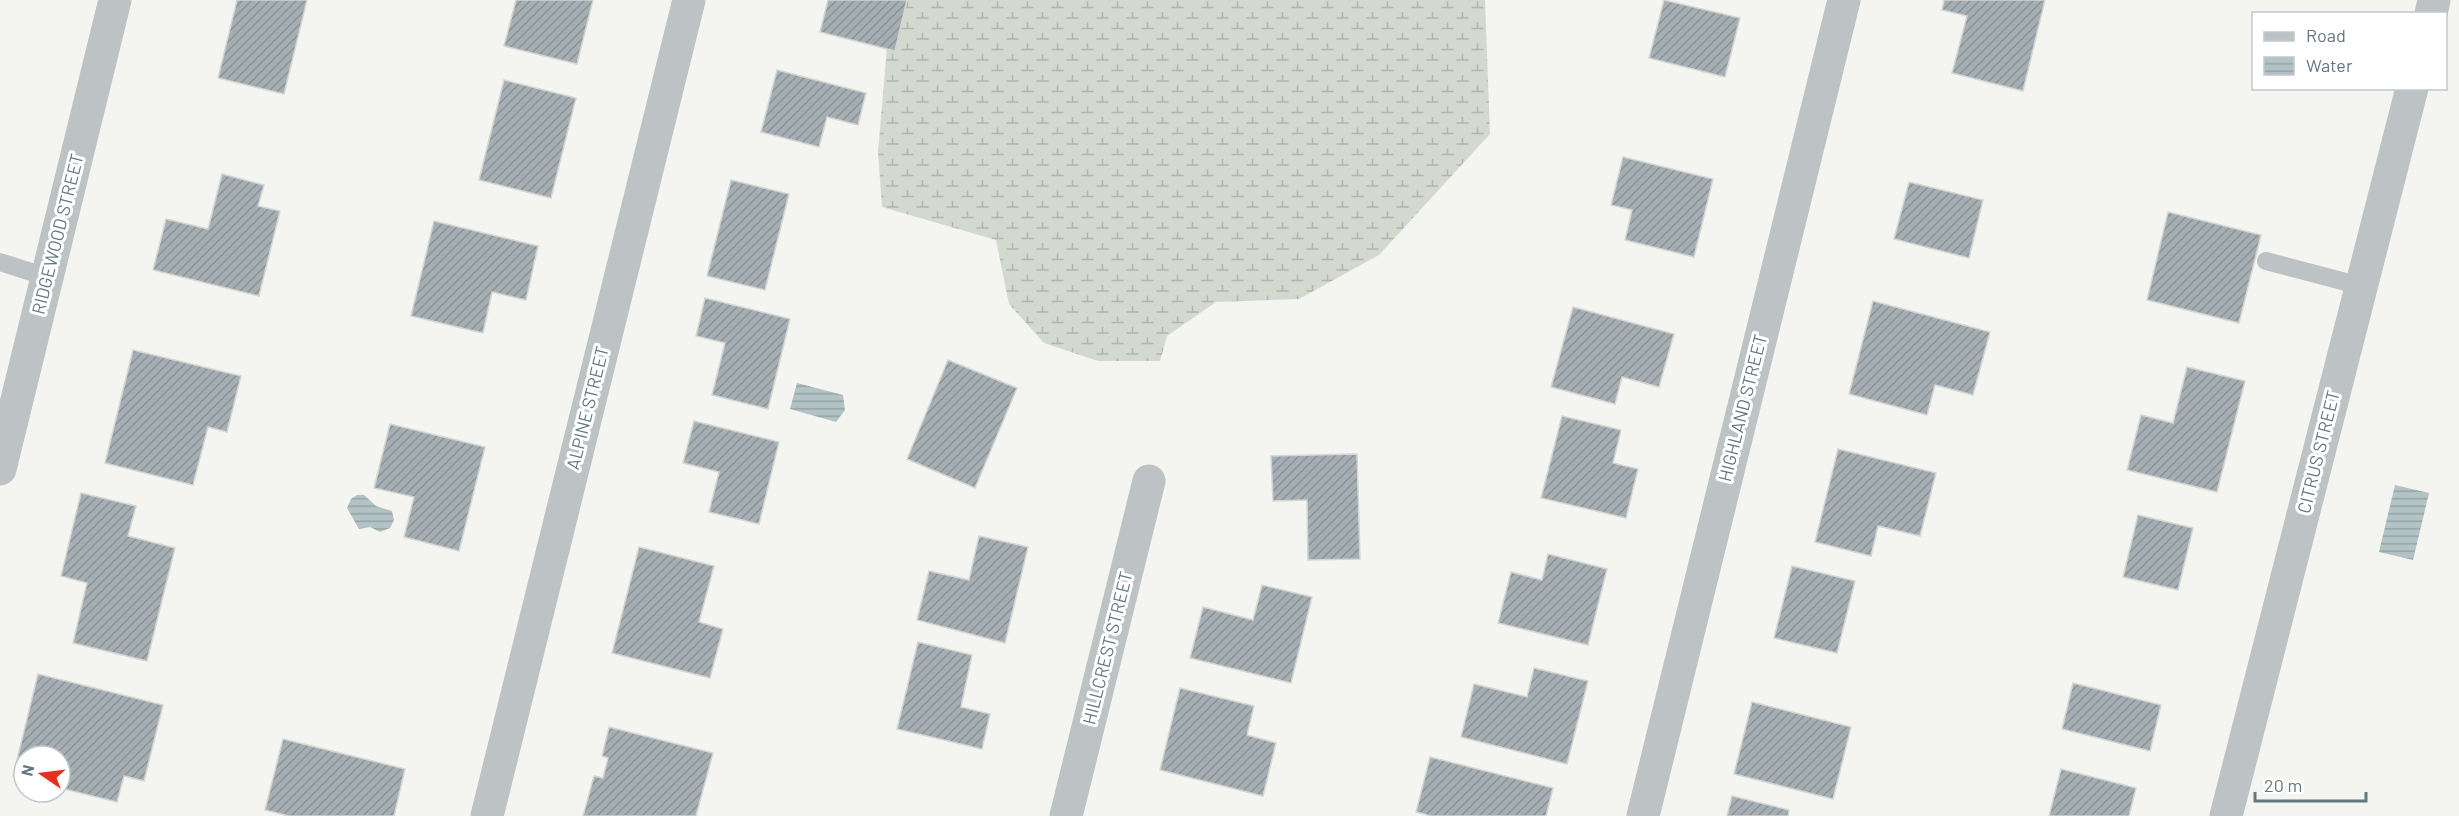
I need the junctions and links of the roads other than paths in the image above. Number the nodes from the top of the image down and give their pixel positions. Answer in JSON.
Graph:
{"nodes":[{"id":1,"x":115,"y":0,"type":"edge"},
{"id":2,"x":690,"y":0,"type":"edge"},
{"id":3,"x":1844,"y":0,"type":"edge"},
{"id":4,"x":2411,"y":90,"type":"edge"},
{"id":5,"x":2266,"y":261,"type":"dead end"},
{"id":6,"x":0,"y":262,"type":"edge"},
{"id":7,"x":47,"y":277,"type":"junction"},
{"id":8,"x":2361,"y":286,"type":"junction"},
{"id":9,"x":0,"y":469,"type":"edge"},
{"id":10,"x":1149,"y":481,"type":"dead end"},
{"id":11,"x":488,"y":816,"type":"edge"},
{"id":12,"x":1066,"y":816,"type":"edge"},
{"id":13,"x":1643,"y":816,"type":"edge"},
{"id":14,"x":2226,"y":816,"type":"edge"}],
"edges":[{"from":1,"to":7,"type":"street","name":"RIDGEWOOD STREET"},
{"from":2,"to":11,"type":"street","name":"ALPINE STREET"},
{"from":3,"to":13,"type":"street","name":"HIGHLAND STREET"},
{"from":4,"to":8,"type":"street","name":"CITRUS STREET"},
{"from":5,"to":8,"type":"lane"},
{"from":6,"to":7,"type":"lane"},
{"from":7,"to":9,"type":"street","name":"RIDGEWOOD STREET"},
{"from":8,"to":14,"type":"street","name":"CITRUS STREET"},
{"from":10,"to":12,"type":"street","name":"HILLCREST STREET"}]}
